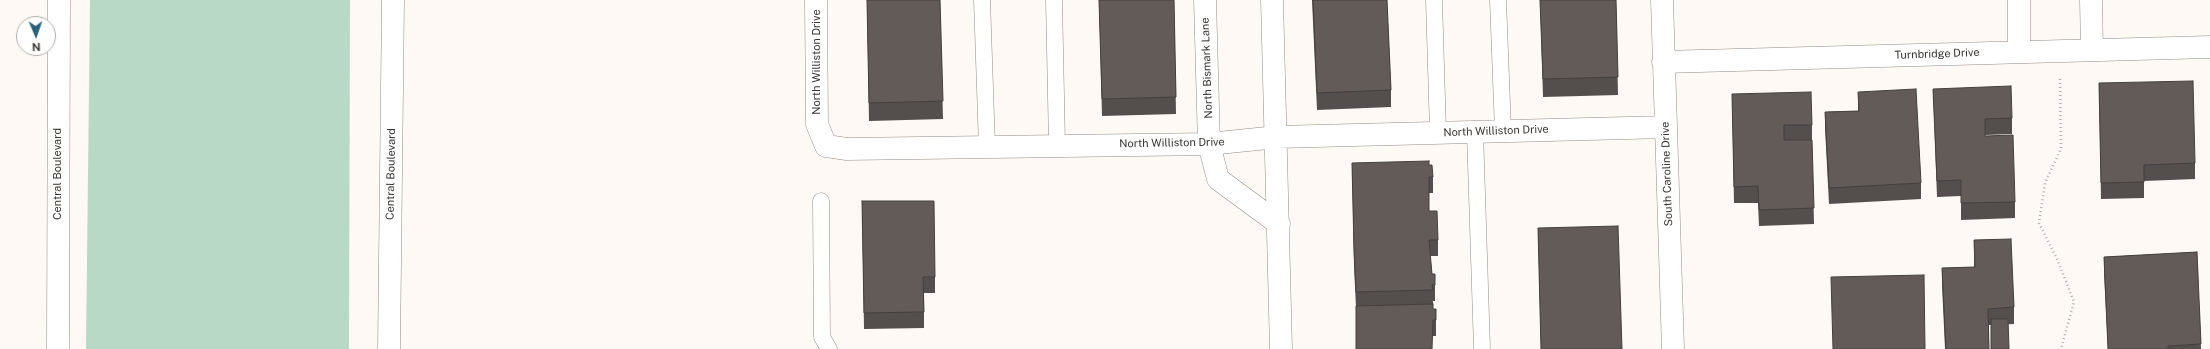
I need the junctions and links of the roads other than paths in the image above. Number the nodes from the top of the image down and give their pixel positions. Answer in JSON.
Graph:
{"nodes":[{"id":1,"x":59,"y":0,"type":"edge"},
{"id":2,"x":393,"y":0,"type":"edge"},
{"id":3,"x":816,"y":0,"type":"edge"},
{"id":4,"x":982,"y":0,"type":"edge"},
{"id":5,"x":1054,"y":0,"type":"edge"},
{"id":6,"x":1205,"y":0,"type":"edge"},
{"id":7,"x":1272,"y":0,"type":"edge"},
{"id":8,"x":1434,"y":0,"type":"edge"},
{"id":9,"x":1498,"y":0,"type":"edge"},
{"id":10,"x":1662,"y":0,"type":"edge"},
{"id":11,"x":2019,"y":0,"type":"edge"},
{"id":12,"x":2091,"y":0,"type":"edge"},
{"id":13,"x":2210,"y":47,"type":"edge"},
{"id":14,"x":2092,"y":50,"type":"junction"},
{"id":15,"x":2019,"y":52,"type":"junction"},
{"id":16,"x":1663,"y":62,"type":"junction"},
{"id":17,"x":1666,"y":127,"type":"junction"},
{"id":18,"x":1503,"y":131,"type":"junction"},
{"id":19,"x":1438,"y":132,"type":"junction"},
{"id":20,"x":1475,"y":132,"type":"junction"},
{"id":21,"x":1277,"y":136,"type":"junction"},
{"id":22,"x":1209,"y":144,"type":"junction"},
{"id":23,"x":1057,"y":145,"type":"junction"},
{"id":24,"x":987,"y":147,"type":"junction"},
{"id":25,"x":821,"y":201,"type":"dead end"},
{"id":26,"x":1279,"y":224,"type":"junction"},
{"id":27,"x":58,"y":349,"type":"edge"},
{"id":28,"x":389,"y":349,"type":"edge"},
{"id":29,"x":829,"y":349,"type":"edge"},
{"id":30,"x":1281,"y":349,"type":"edge"},
{"id":31,"x":1482,"y":349,"type":"edge"},
{"id":32,"x":1673,"y":349,"type":"edge"}],
"edges":[{"from":1,"to":27,"type":"street","name":"Central Boulevard"},
{"from":2,"to":28,"type":"street","name":"Central Boulevard"},
{"from":3,"to":24,"type":"street","name":"North Williston Drive"},
{"from":4,"to":24,"type":"lane"},
{"from":5,"to":23,"type":"lane"},
{"from":6,"to":22,"type":"street","name":"North Bismark Lane"},
{"from":7,"to":21,"type":"street"},
{"from":8,"to":19,"type":"lane"},
{"from":9,"to":18,"type":"lane"},
{"from":10,"to":16,"type":"street","name":"South Caroline Drive"},
{"from":11,"to":15,"type":"street"},
{"from":12,"to":14,"type":"street"},
{"from":13,"to":14,"type":"street","name":"Turnbridge Drive"},
{"from":14,"to":15,"type":"street","name":"Turnbridge Drive"},
{"from":15,"to":16,"type":"street","name":"Turnbridge Drive"},
{"from":16,"to":17,"type":"street","name":"South Caroline Drive"},
{"from":17,"to":18,"type":"street","name":"North Williston Drive"},
{"from":17,"to":32,"type":"street","name":"South Caroline Drive"},
{"from":18,"to":20,"type":"street","name":"North Williston Drive"},
{"from":19,"to":20,"type":"street","name":"North Williston Drive"},
{"from":19,"to":21,"type":"street","name":"North Williston Drive"},
{"from":20,"to":31,"type":"lane"},
{"from":21,"to":22,"type":"street","name":"North Williston Drive"},
{"from":21,"to":26,"type":"street"},
{"from":22,"to":23,"type":"street","name":"North Williston Drive"},
{"from":22,"to":26,"type":"street","name":"North Bismark Lane"},
{"from":23,"to":24,"type":"street","name":"North Williston Drive"},
{"from":25,"to":29,"type":"lane"},
{"from":26,"to":30,"type":"street"}]}
